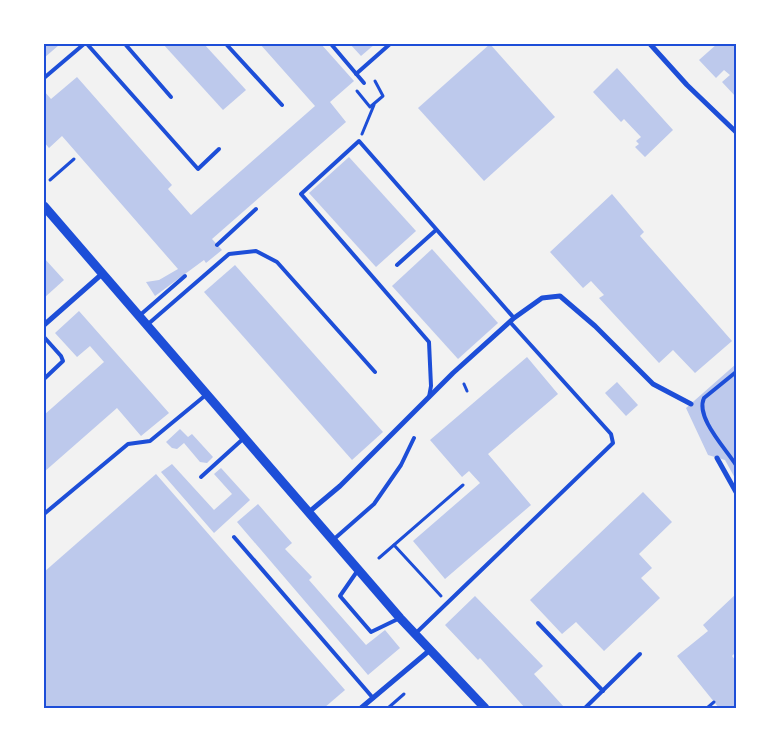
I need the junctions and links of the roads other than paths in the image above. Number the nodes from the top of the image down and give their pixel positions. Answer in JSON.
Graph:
{"nodes":[{"id":1,"x":86,"y":44,"type":"edge"},
{"id":2,"x":124,"y":44,"type":"edge"},
{"id":3,"x":226,"y":44,"type":"edge"},
{"id":4,"x":331,"y":44,"type":"edge"},
{"id":5,"x":390,"y":44,"type":"edge"},
{"id":6,"x":650,"y":44,"type":"edge"},
{"id":7,"x":356,"y":74,"type":"junction"},
{"id":8,"x":44,"y":78,"type":"edge"},
{"id":9,"x":364,"y":83,"type":"dead end"},
{"id":10,"x":171,"y":97,"type":"dead end"},
{"id":11,"x":282,"y":105,"type":"dead end"},
{"id":12,"x":736,"y":132,"type":"edge"},
{"id":13,"x":219,"y":150,"type":"dead end"},
{"id":14,"x":327,"y":170,"type":"junction"},
{"id":15,"x":330,"y":174,"type":"dead end"},
{"id":16,"x":44,"y":206,"type":"edge"},
{"id":17,"x":256,"y":210,"type":"dead end"},
{"id":18,"x":436,"y":230,"type":"junction"},
{"id":19,"x":217,"y":245,"type":"dead end"},
{"id":20,"x":397,"y":265,"type":"dead end"},
{"id":21,"x":102,"y":274,"type":"junction"},
{"id":22,"x":185,"y":276,"type":"dead end"},
{"id":23,"x":139,"y":316,"type":"junction"},
{"id":24,"x":512,"y":320,"type":"junction"},
{"id":25,"x":44,"y":325,"type":"edge"},
{"id":26,"x":147,"y":325,"type":"junction"},
{"id":27,"x":44,"y":337,"type":"edge"},
{"id":28,"x":375,"y":372,"type":"dead end"},
{"id":29,"x":736,"y":372,"type":"edge"},
{"id":30,"x":44,"y":379,"type":"edge"},
{"id":31,"x":207,"y":394,"type":"junction"},
{"id":32,"x":429,"y":398,"type":"junction"},
{"id":33,"x":691,"y":404,"type":"dead end"},
{"id":34,"x":244,"y":438,"type":"junction"},
{"id":35,"x":414,"y":438,"type":"dead end"},
{"id":36,"x":717,"y":458,"type":"dead end"},
{"id":37,"x":736,"y":465,"type":"edge"},
{"id":38,"x":202,"y":477,"type":"dead end"},
{"id":39,"x":736,"y":492,"type":"edge"},
{"id":40,"x":309,"y":512,"type":"junction"},
{"id":41,"x":44,"y":514,"type":"edge"},
{"id":42,"x":234,"y":537,"type":"dead end"},
{"id":43,"x":333,"y":540,"type":"junction"},
{"id":44,"x":358,"y":570,"type":"junction"},
{"id":45,"x":400,"y":618,"type":"junction"},
{"id":46,"x":538,"y":622,"type":"dead end"},
{"id":47,"x":415,"y":634,"type":"junction"},
{"id":48,"x":430,"y":650,"type":"junction"},
{"id":49,"x":640,"y":654,"type":"dead end"},
{"id":50,"x":603,"y":691,"type":"junction"},
{"id":51,"x":373,"y":698,"type":"junction"},
{"id":52,"x":361,"y":708,"type":"edge"},
{"id":53,"x":485,"y":708,"type":"edge"},
{"id":54,"x":585,"y":708,"type":"edge"}],
"edges":[{"from":1,"to":8,"type":"lane"},
{"from":1,"to":13,"type":"lane"},
{"from":2,"to":10,"type":"lane"},
{"from":3,"to":11,"type":"lane"},
{"from":4,"to":7,"type":"lane"},
{"from":5,"to":7,"type":"lane"},
{"from":6,"to":12,"type":"street"},
{"from":7,"to":9,"type":"lane"},
{"from":14,"to":15,"type":"lane"},
{"from":14,"to":18,"type":"lane"},
{"from":14,"to":32,"type":"lane"},
{"from":16,"to":21,"type":"street"},
{"from":17,"to":19,"type":"lane"},
{"from":18,"to":20,"type":"lane"},
{"from":18,"to":24,"type":"lane"},
{"from":21,"to":23,"type":"street"},
{"from":21,"to":25,"type":"street"},
{"from":22,"to":23,"type":"lane"},
{"from":23,"to":26,"type":"street"},
{"from":24,"to":32,"type":"street"},
{"from":24,"to":33,"type":"street"},
{"from":24,"to":47,"type":"lane"},
{"from":26,"to":28,"type":"lane"},
{"from":26,"to":31,"type":"street"},
{"from":27,"to":30,"type":"lane"},
{"from":29,"to":37,"type":"lane"},
{"from":31,"to":34,"type":"street"},
{"from":31,"to":41,"type":"lane"},
{"from":32,"to":40,"type":"street"},
{"from":34,"to":38,"type":"lane"},
{"from":34,"to":40,"type":"street"},
{"from":35,"to":43,"type":"lane"},
{"from":36,"to":39,"type":"street"},
{"from":40,"to":43,"type":"street"},
{"from":42,"to":51,"type":"lane"},
{"from":43,"to":44,"type":"street"},
{"from":44,"to":45,"type":"street"},
{"from":44,"to":45,"type":"lane"},
{"from":45,"to":47,"type":"street"},
{"from":46,"to":50,"type":"lane"},
{"from":47,"to":48,"type":"street"},
{"from":48,"to":51,"type":"street"},
{"from":48,"to":53,"type":"street"},
{"from":49,"to":50,"type":"lane"},
{"from":50,"to":54,"type":"lane"},
{"from":51,"to":52,"type":"street"}]}
